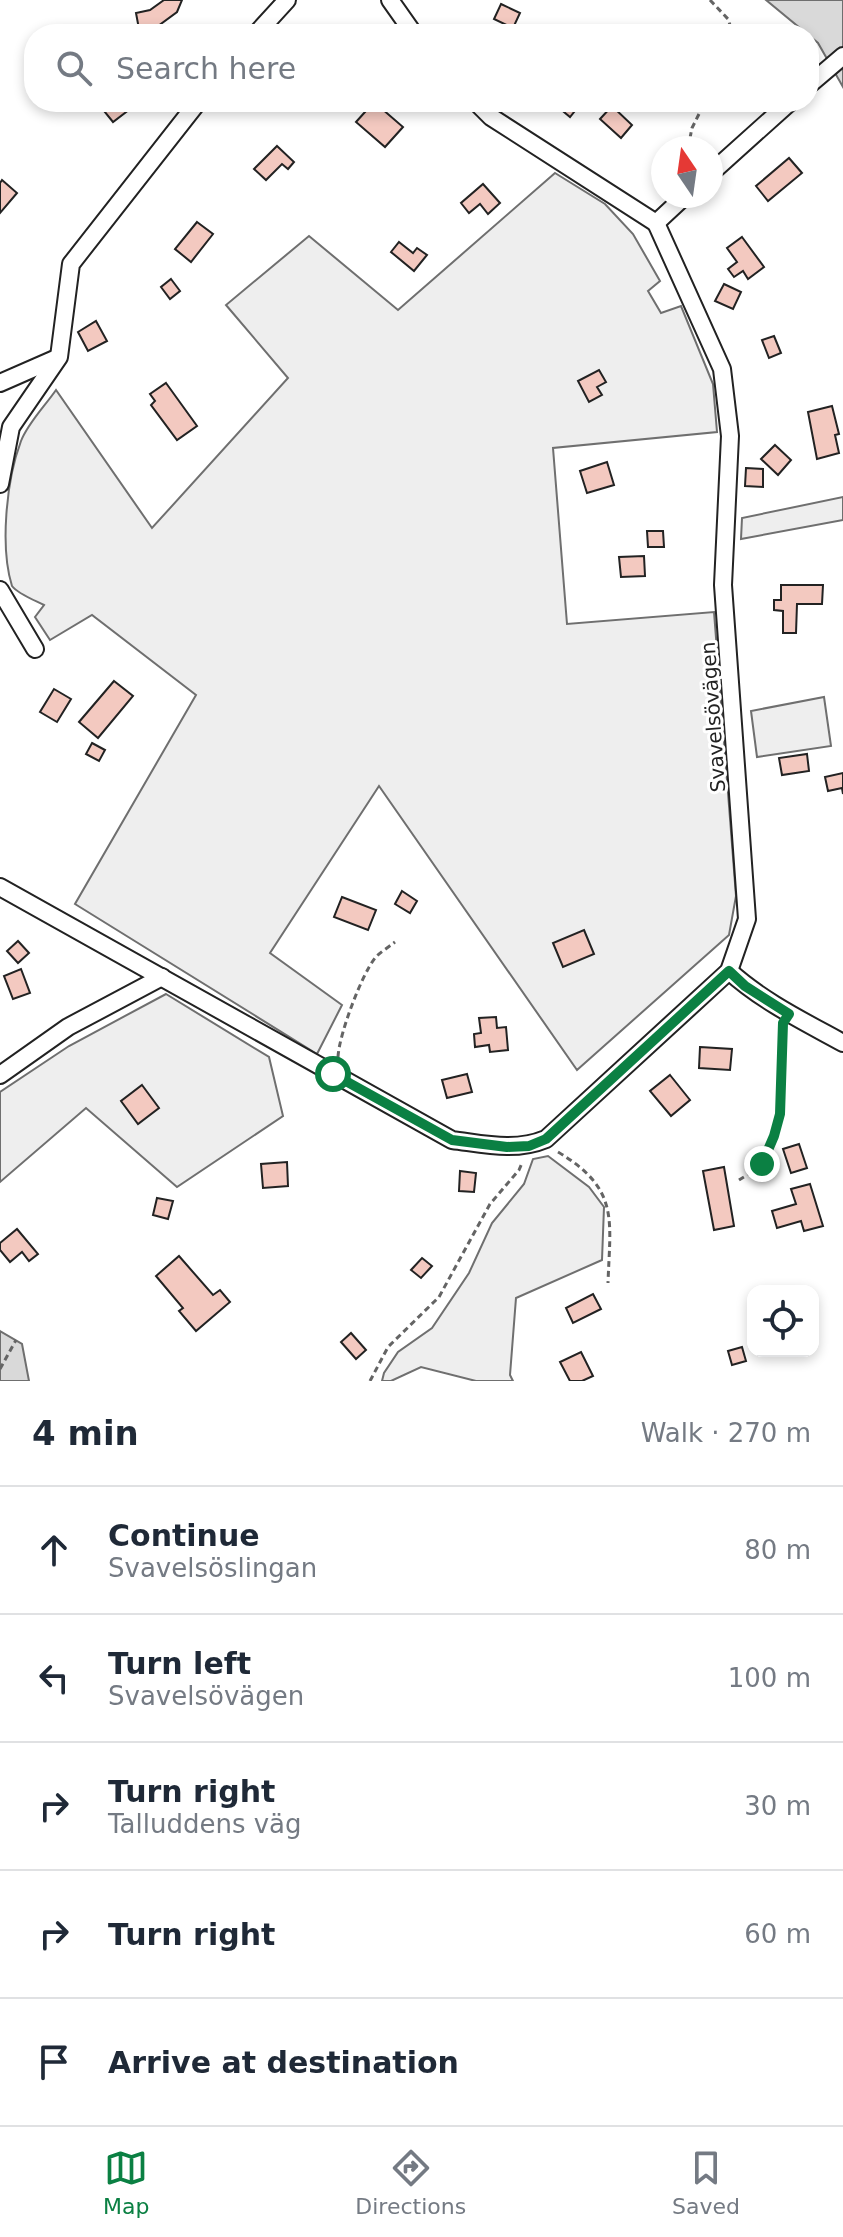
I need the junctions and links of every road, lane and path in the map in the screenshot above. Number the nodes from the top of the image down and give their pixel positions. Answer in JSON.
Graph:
{"nodes":[{"id":1,"x":287,"y":0,"type":"edge"},
{"id":2,"x":390,"y":0,"type":"edge"},
{"id":3,"x":710,"y":0,"type":"edge"},
{"id":4,"x":265,"y":24,"type":"edge"},
{"id":5,"x":407,"y":24,"type":"edge"},
{"id":6,"x":730,"y":24,"type":"edge"},
{"id":7,"x":843,"y":56,"type":"edge"},
{"id":8,"x":819,"y":76,"type":"edge"},
{"id":9,"x":190,"y":112,"type":"edge"},
{"id":10,"x":486,"y":112,"type":"edge"},
{"id":11,"x":700,"y":112,"type":"edge"},
{"id":12,"x":779,"y":112,"type":"edge"},
{"id":13,"x":690,"y":136,"type":"edge"},
{"id":14,"x":723,"y":162,"type":"edge"},
{"id":15,"x":672,"y":208,"type":"edge"},
{"id":16,"x":656,"y":223,"type":"junction"},
{"id":17,"x":59,"y":357,"type":"junction"},
{"id":18,"x":0,"y":383,"type":"edge"},
{"id":19,"x":0,"y":484,"type":"edge"},
{"id":20,"x":0,"y":590,"type":"edge"},
{"id":21,"x":35,"y":649,"type":"dead end"},
{"id":22,"x":0,"y":887,"type":"edge"},
{"id":23,"x":395,"y":942,"type":"dead end"},
{"id":24,"x":729,"y":971,"type":"junction"},
{"id":25,"x":162,"y":977,"type":"junction"},
{"id":26,"x":789,"y":1014,"type":"junction"},
{"id":27,"x":843,"y":1043,"type":"edge"},
{"id":28,"x":333,"y":1074,"type":"junction"},
{"id":29,"x":0,"y":1075,"type":"edge"},
{"id":30,"x":546,"y":1139,"type":"junction"},
{"id":31,"x":529,"y":1146,"type":"junction"},
{"id":32,"x":739,"y":1180,"type":"dead end"},
{"id":33,"x":608,"y":1283,"type":"dead end"},
{"id":34,"x":16,"y":1340,"type":"dead end"},
{"id":35,"x":0,"y":1369,"type":"edge"},
{"id":36,"x":370,"y":1381,"type":"edge"}],
"edges":[{"from":1,"to":4,"type":"street"},
{"from":2,"to":5,"type":"street"},
{"from":3,"to":6,"type":"path"},
{"from":7,"to":8,"type":"street"},
{"from":9,"to":17,"type":"street"},
{"from":10,"to":16,"type":"street"},
{"from":11,"to":13,"type":"path"},
{"from":12,"to":14,"type":"street"},
{"from":15,"to":16,"type":"street"},
{"from":16,"to":24,"type":"street","name":"Svavelsövägen"},
{"from":17,"to":18,"type":"street"},
{"from":17,"to":19,"type":"street"},
{"from":20,"to":21,"type":"street"},
{"from":22,"to":25,"type":"street","name":"Svavelsövägen"},
{"from":23,"to":28,"type":"path"},
{"from":24,"to":26,"type":"street"},
{"from":24,"to":30,"type":"street","name":"Svavelsövägen"},
{"from":25,"to":28,"type":"street","name":"Svavelsövägen"},
{"from":25,"to":29,"type":"street"},
{"from":26,"to":27,"type":"street"},
{"from":26,"to":32,"type":"path"},
{"from":28,"to":31,"type":"street","name":"Svavelsövägen"},
{"from":30,"to":31,"type":"street","name":"Svavelsövägen"},
{"from":30,"to":33,"type":"path"},
{"from":31,"to":36,"type":"path"},
{"from":34,"to":35,"type":"path"}]}
